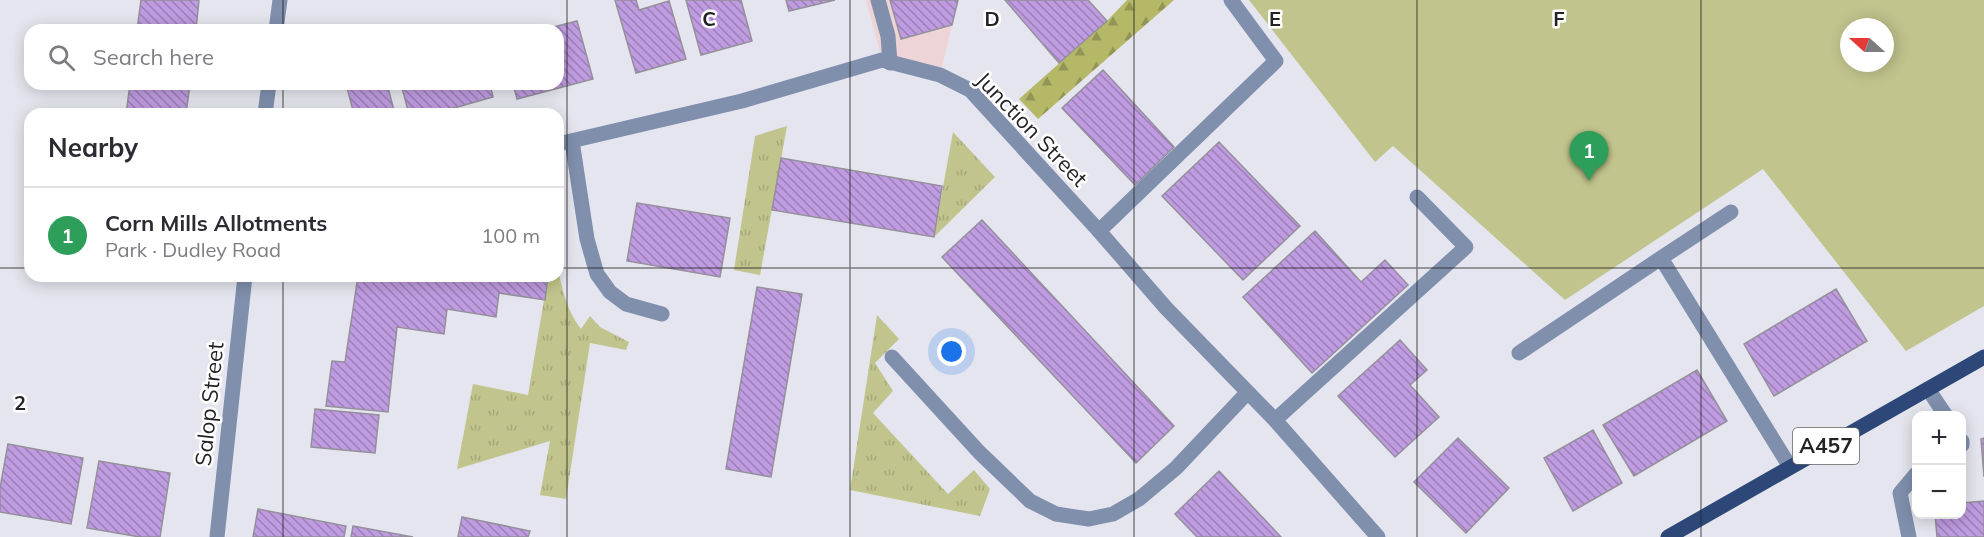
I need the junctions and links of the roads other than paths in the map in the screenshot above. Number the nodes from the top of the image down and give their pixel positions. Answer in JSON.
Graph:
{"nodes":[{"id":1,"x":279,"y":0,"type":"edge"},
{"id":2,"x":878,"y":0,"type":"edge"},
{"id":3,"x":1232,"y":0,"type":"edge"},
{"id":4,"x":277,"y":24,"type":"edge"},
{"id":5,"x":890,"y":63,"type":"junction"},
{"id":6,"x":268,"y":90,"type":"edge"},
{"id":7,"x":266,"y":108,"type":"edge"},
{"id":8,"x":565,"y":142,"type":"edge"},
{"id":9,"x":1417,"y":197,"type":"dead end"},
{"id":10,"x":1731,"y":212,"type":"dead end"},
{"id":11,"x":1099,"y":231,"type":"junction"},
{"id":12,"x":1661,"y":258,"type":"junction"},
{"id":13,"x":244,"y":282,"type":"edge"},
{"id":14,"x":662,"y":314,"type":"dead end"},
{"id":15,"x":1519,"y":353,"type":"dead end"},
{"id":16,"x":892,"y":357,"type":"dead end"},
{"id":17,"x":1984,"y":357,"type":"edge"},
{"id":18,"x":1928,"y":389,"type":"junction"},
{"id":19,"x":1247,"y":393,"type":"junction"},
{"id":20,"x":1943,"y":411,"type":"edge"},
{"id":21,"x":1275,"y":420,"type":"junction"},
{"id":22,"x":1790,"y":467,"type":"junction"},
{"id":23,"x":1912,"y":480,"type":"edge"},
{"id":24,"x":217,"y":537,"type":"edge"},
{"id":25,"x":1378,"y":537,"type":"edge"},
{"id":26,"x":1668,"y":537,"type":"edge"},
{"id":27,"x":1909,"y":537,"type":"edge"}],
"edges":[{"from":1,"to":4,"type":"street"},
{"from":2,"to":5,"type":"street"},
{"from":3,"to":11,"type":"street"},
{"from":5,"to":8,"type":"street","name":"Junction Street"},
{"from":5,"to":11,"type":"street","name":"Junction Street"},
{"from":6,"to":7,"type":"street"},
{"from":8,"to":14,"type":"street","name":"Junction Street"},
{"from":9,"to":21,"type":"street"},
{"from":10,"to":12,"type":"street"},
{"from":11,"to":19,"type":"street","name":"Junction Street"},
{"from":12,"to":15,"type":"street"},
{"from":12,"to":22,"type":"street"},
{"from":13,"to":24,"type":"street","name":"Salop Street"},
{"from":16,"to":19,"type":"street"},
{"from":17,"to":18,"type":"main road","number":"A457"},
{"from":18,"to":20,"type":"street"},
{"from":18,"to":22,"type":"main road","number":"A457"},
{"from":19,"to":21,"type":"street","name":"Junction Street"},
{"from":21,"to":25,"type":"street","name":"Junction Street"},
{"from":22,"to":26,"type":"main road","number":"A457"},
{"from":23,"to":27,"type":"street"}]}
